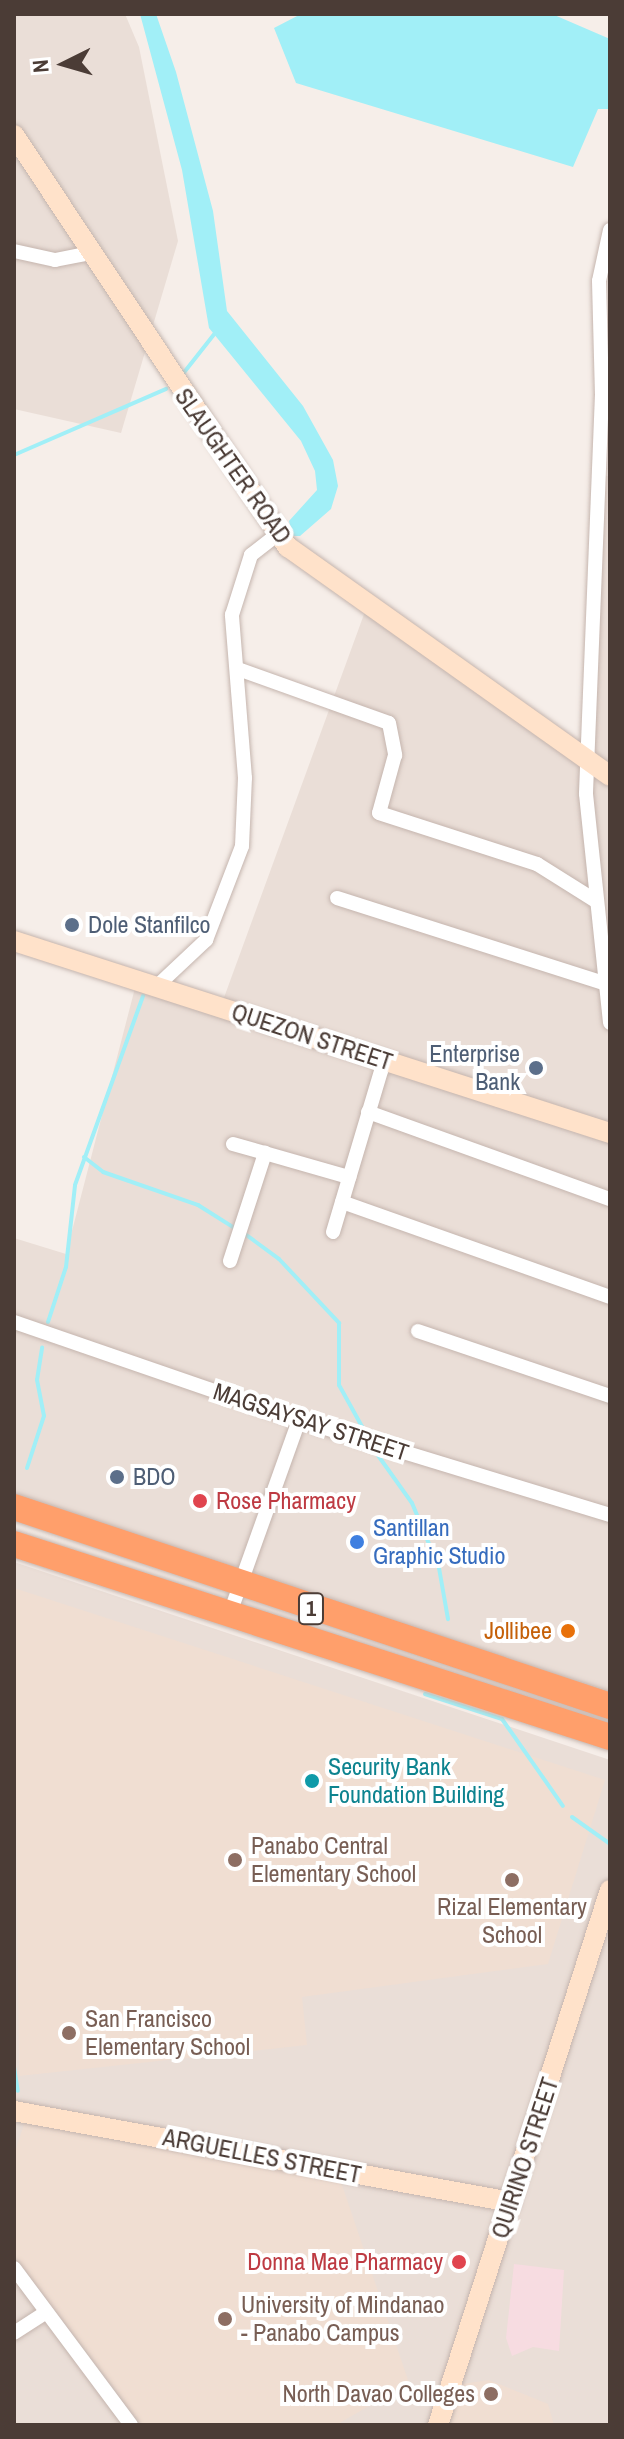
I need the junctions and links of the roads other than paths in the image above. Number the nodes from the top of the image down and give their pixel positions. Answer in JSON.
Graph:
{"nodes":[{"id":1,"x":14,"y":135,"type":"edge"},
{"id":2,"x":610,"y":230,"type":"edge"},
{"id":3,"x":14,"y":251,"type":"edge"},
{"id":4,"x":91,"y":253,"type":"junction"},
{"id":5,"x":277,"y":535,"type":"junction"},
{"id":6,"x":238,"y":669,"type":"junction"},
{"id":7,"x":588,"y":762,"type":"junction"},
{"id":8,"x":610,"y":776,"type":"edge"},
{"id":9,"x":337,"y":898,"type":"dead end"},
{"id":10,"x":596,"y":901,"type":"junction"},
{"id":11,"x":14,"y":941,"type":"edge"},
{"id":12,"x":607,"y":984,"type":"junction"},
{"id":13,"x":156,"y":987,"type":"junction"},
{"id":14,"x":610,"y":1023,"type":"edge"},
{"id":15,"x":384,"y":1061,"type":"junction"},
{"id":16,"x":368,"y":1112,"type":"junction"},
{"id":17,"x":610,"y":1133,"type":"edge"},
{"id":18,"x":233,"y":1144,"type":"dead end"},
{"id":19,"x":265,"y":1153,"type":"junction"},
{"id":20,"x":349,"y":1177,"type":"junction"},
{"id":21,"x":610,"y":1199,"type":"edge"},
{"id":22,"x":342,"y":1202,"type":"junction"},
{"id":23,"x":333,"y":1232,"type":"dead end"},
{"id":24,"x":230,"y":1261,"type":"dead end"},
{"id":25,"x":610,"y":1297,"type":"edge"},
{"id":26,"x":14,"y":1322,"type":"edge"},
{"id":27,"x":418,"y":1331,"type":"dead end"},
{"id":28,"x":610,"y":1396,"type":"edge"},
{"id":29,"x":299,"y":1420,"type":"junction"},
{"id":30,"x":14,"y":1507,"type":"edge"},
{"id":31,"x":610,"y":1515,"type":"edge"},
{"id":32,"x":14,"y":1544,"type":"edge"},
{"id":33,"x":240,"y":1585,"type":"junction"},
{"id":34,"x":230,"y":1613,"type":"junction"},
{"id":35,"x":610,"y":1706,"type":"edge"},
{"id":36,"x":610,"y":1737,"type":"edge"},
{"id":37,"x":610,"y":1890,"type":"edge"},
{"id":38,"x":606,"y":1917,"type":"edge"},
{"id":39,"x":15,"y":2116,"type":"edge"},
{"id":40,"x":511,"y":2202,"type":"junction"},
{"id":41,"x":14,"y":2268,"type":"edge"},
{"id":42,"x":46,"y":2312,"type":"junction"},
{"id":43,"x":14,"y":2333,"type":"edge"},
{"id":44,"x":131,"y":2425,"type":"edge"},
{"id":45,"x":438,"y":2425,"type":"edge"}],
"edges":[{"from":1,"to":4,"type":"street","name":"SLAUGHTER ROAD"},
{"from":2,"to":7,"type":"street"},
{"from":3,"to":4,"type":"street"},
{"from":4,"to":5,"type":"street","name":"SLAUGHTER ROAD"},
{"from":5,"to":6,"type":"street"},
{"from":5,"to":7,"type":"street","name":"SLAUGHTER ROAD"},
{"from":6,"to":10,"type":"street"},
{"from":6,"to":13,"type":"street"},
{"from":7,"to":8,"type":"street","name":"SLAUGHTER ROAD"},
{"from":7,"to":10,"type":"street"},
{"from":9,"to":12,"type":"street"},
{"from":10,"to":12,"type":"street"},
{"from":11,"to":13,"type":"street","name":"QUEZON STREET"},
{"from":12,"to":14,"type":"street"},
{"from":13,"to":15,"type":"street","name":"QUEZON STREET"},
{"from":15,"to":16,"type":"street"},
{"from":15,"to":17,"type":"street","name":"QUEZON STREET"},
{"from":16,"to":20,"type":"street"},
{"from":16,"to":21,"type":"street"},
{"from":18,"to":19,"type":"street"},
{"from":19,"to":20,"type":"street"},
{"from":19,"to":24,"type":"street"},
{"from":20,"to":22,"type":"street"},
{"from":22,"to":23,"type":"street"},
{"from":22,"to":25,"type":"street"},
{"from":26,"to":29,"type":"street","name":"MAGSAYSAY STREET"},
{"from":27,"to":28,"type":"street"},
{"from":29,"to":31,"type":"street","name":"MAGSAYSAY STREET"},
{"from":29,"to":33,"type":"street"},
{"from":30,"to":33,"type":"highway","number":"1"},
{"from":32,"to":34,"type":"highway","number":"1"},
{"from":33,"to":34,"type":"street"},
{"from":33,"to":35,"type":"highway","number":"1"},
{"from":34,"to":36,"type":"highway","number":"1"},
{"from":37,"to":38,"type":"street","name":"QUIRINO STREET"},
{"from":38,"to":40,"type":"street","name":"QUIRINO STREET"},
{"from":39,"to":40,"type":"street","name":"ARGUELLES STREET"},
{"from":40,"to":45,"type":"street","name":"QUIRINO STREET"},
{"from":41,"to":42,"type":"street"},
{"from":42,"to":43,"type":"street"},
{"from":42,"to":44,"type":"street"}]}
